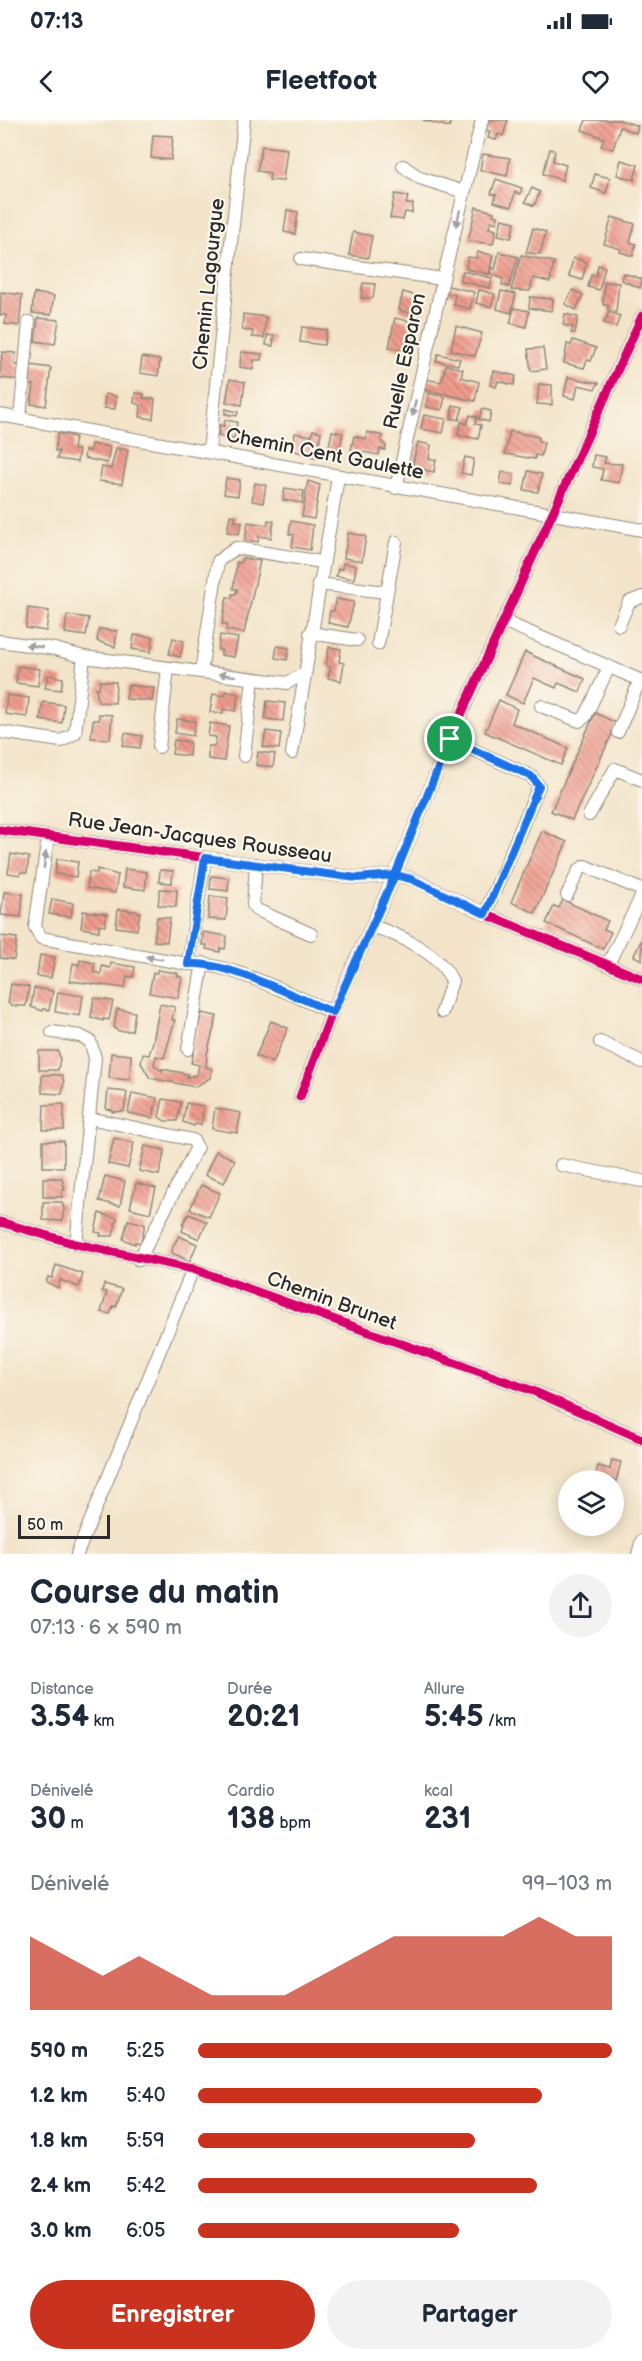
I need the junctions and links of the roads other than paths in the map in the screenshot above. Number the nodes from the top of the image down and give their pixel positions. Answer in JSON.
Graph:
{"nodes":[{"id":1,"x":244,"y":120,"type":"edge"},
{"id":2,"x":482,"y":120,"type":"edge"},
{"id":3,"x":403,"y":166,"type":"dead end"},
{"id":4,"x":464,"y":192,"type":"junction"},
{"id":5,"x":302,"y":259,"type":"dead end"},
{"id":6,"x":442,"y":279,"type":"junction"},
{"id":7,"x":642,"y":316,"type":"edge"},
{"id":8,"x":29,"y":322,"type":"dead end"},
{"id":9,"x":0,"y":415,"type":"edge"},
{"id":10,"x":20,"y":418,"type":"junction"},
{"id":11,"x":209,"y":452,"type":"junction"},
{"id":12,"x":338,"y":477,"type":"junction"},
{"id":13,"x":396,"y":488,"type":"junction"},
{"id":14,"x":550,"y":514,"type":"junction"},
{"id":15,"x":642,"y":530,"type":"edge"},
{"id":16,"x":396,"y":542,"type":"dead end"},
{"id":17,"x":322,"y":562,"type":"junction"},
{"id":18,"x":318,"y":584,"type":"junction"},
{"id":19,"x":386,"y":592,"type":"junction"},
{"id":20,"x":642,"y":597,"type":"edge"},
{"id":21,"x":503,"y":621,"type":"junction"},
{"id":22,"x":619,"y":625,"type":"dead end"},
{"id":23,"x":310,"y":633,"type":"junction"},
{"id":24,"x":357,"y":640,"type":"dead end"},
{"id":25,"x":0,"y":641,"type":"edge"},
{"id":26,"x":378,"y":644,"type":"dead end"},
{"id":27,"x":84,"y":657,"type":"junction"},
{"id":28,"x":609,"y":667,"type":"junction"},
{"id":29,"x":168,"y":668,"type":"junction"},
{"id":30,"x":201,"y":672,"type":"junction"},
{"id":31,"x":303,"y":674,"type":"junction"},
{"id":32,"x":254,"y":679,"type":"junction"},
{"id":33,"x":641,"y":681,"type":"edge"},
{"id":34,"x":541,"y":706,"type":"dead end"},
{"id":35,"x":0,"y":732,"type":"edge"},
{"id":36,"x":618,"y":732,"type":"dead end"},
{"id":37,"x":450,"y":739,"type":"junction"},
{"id":38,"x":159,"y":747,"type":"dead end"},
{"id":39,"x":292,"y":753,"type":"dead end"},
{"id":40,"x":244,"y":756,"type":"dead end"},
{"id":41,"x":642,"y":780,"type":"edge"},
{"id":42,"x":589,"y":815,"type":"dead end"},
{"id":43,"x":0,"y":830,"type":"edge"},
{"id":44,"x":48,"y":837,"type":"junction"},
{"id":45,"x":205,"y":858,"type":"junction"},
{"id":46,"x":256,"y":864,"type":"junction"},
{"id":47,"x":395,"y":875,"type":"junction"},
{"id":48,"x":642,"y":890,"type":"edge"},
{"id":49,"x":567,"y":895,"type":"dead end"},
{"id":50,"x":642,"y":895,"type":"edge"},
{"id":51,"x":485,"y":914,"type":"junction"},
{"id":52,"x":372,"y":926,"type":"junction"},
{"id":53,"x":311,"y":934,"type":"dead end"},
{"id":54,"x":203,"y":963,"type":"junction"},
{"id":55,"x":188,"y":964,"type":"junction"},
{"id":56,"x":608,"y":964,"type":"junction"},
{"id":57,"x":642,"y":979,"type":"edge"},
{"id":58,"x":333,"y":1012,"type":"junction"},
{"id":59,"x":442,"y":1012,"type":"dead end"},
{"id":60,"x":52,"y":1032,"type":"dead end"},
{"id":61,"x":600,"y":1042,"type":"dead end"},
{"id":62,"x":188,"y":1049,"type":"dead end"},
{"id":63,"x":642,"y":1062,"type":"edge"},
{"id":64,"x":300,"y":1097,"type":"dead end"},
{"id":65,"x":89,"y":1118,"type":"junction"},
{"id":66,"x":561,"y":1165,"type":"dead end"},
{"id":67,"x":642,"y":1181,"type":"edge"},
{"id":68,"x":0,"y":1222,"type":"edge"},
{"id":69,"x":76,"y":1244,"type":"junction"},
{"id":70,"x":139,"y":1260,"type":"junction"},
{"id":71,"x":193,"y":1269,"type":"junction"},
{"id":72,"x":642,"y":1439,"type":"edge"},
{"id":73,"x":642,"y":1540,"type":"edge"},
{"id":74,"x":77,"y":1554,"type":"edge"},
{"id":75,"x":638,"y":1554,"type":"edge"}],
"edges":[{"from":1,"to":11,"type":"street","name":"Chemin Lagourgue"},
{"from":2,"to":4,"type":"street","name":"Ruelle Esparon"},
{"from":3,"to":4,"type":"street"},
{"from":4,"to":6,"type":"street","name":"Ruelle Esparon","one_way":true},
{"from":5,"to":6,"type":"street","name":"Ruelle Esparon"},
{"from":6,"to":13,"type":"street","name":"Ruelle Esparon","one_way":true},
{"from":7,"to":14,"type":"street"},
{"from":8,"to":10,"type":"street"},
{"from":9,"to":10,"type":"street","name":"Chemin Cent Gaulette"},
{"from":10,"to":11,"type":"street","name":"Chemin Cent Gaulette"},
{"from":11,"to":12,"type":"street","name":"Chemin Cent Gaulette"},
{"from":12,"to":13,"type":"street","name":"Chemin Cent Gaulette"},
{"from":12,"to":17,"type":"street"},
{"from":13,"to":14,"type":"street","name":"Chemin Cent Gaulette"},
{"from":14,"to":15,"type":"street","name":"Chemin Cent Gaulette"},
{"from":14,"to":21,"type":"street"},
{"from":16,"to":19,"type":"street"},
{"from":17,"to":18,"type":"street"},
{"from":17,"to":30,"type":"street"},
{"from":18,"to":19,"type":"street"},
{"from":18,"to":23,"type":"street"},
{"from":19,"to":26,"type":"street"},
{"from":20,"to":22,"type":"street"},
{"from":21,"to":28,"type":"street"},
{"from":21,"to":37,"type":"street"},
{"from":23,"to":24,"type":"street"},
{"from":23,"to":31,"type":"street"},
{"from":27,"to":25,"type":"street","one_way":true},
{"from":27,"to":29,"type":"street"},
{"from":27,"to":35,"type":"street"},
{"from":28,"to":33,"type":"street"},
{"from":28,"to":34,"type":"street"},
{"from":29,"to":30,"type":"street"},
{"from":29,"to":38,"type":"street"},
{"from":32,"to":30,"type":"street","one_way":true},
{"from":31,"to":32,"type":"street"},
{"from":31,"to":39,"type":"street"},
{"from":32,"to":40,"type":"street"},
{"from":33,"to":36,"type":"street"},
{"from":37,"to":47,"type":"street"},
{"from":37,"to":51,"type":"street"},
{"from":41,"to":42,"type":"street"},
{"from":43,"to":44,"type":"street","name":"Rue Jean-Jacques Rousseau"},
{"from":44,"to":45,"type":"street","name":"Rue Jean-Jacques Rousseau"},
{"from":55,"to":44,"type":"street","one_way":true},
{"from":45,"to":46,"type":"street","name":"Rue Jean-Jacques Rousseau"},
{"from":45,"to":55,"type":"street"},
{"from":46,"to":47,"type":"street","name":"Rue Jean-Jacques Rousseau"},
{"from":46,"to":53,"type":"street"},
{"from":47,"to":51,"type":"street"},
{"from":47,"to":52,"type":"street"},
{"from":48,"to":49,"type":"street"},
{"from":50,"to":56,"type":"street"},
{"from":51,"to":56,"type":"street"},
{"from":52,"to":58,"type":"street"},
{"from":52,"to":59,"type":"street"},
{"from":54,"to":55,"type":"street"},
{"from":54,"to":58,"type":"street"},
{"from":54,"to":62,"type":"street"},
{"from":56,"to":57,"type":"street"},
{"from":58,"to":64,"type":"street"},
{"from":60,"to":65,"type":"street"},
{"from":61,"to":63,"type":"street"},
{"from":65,"to":69,"type":"street"},
{"from":65,"to":70,"type":"street"},
{"from":66,"to":67,"type":"street"},
{"from":68,"to":69,"type":"street","name":"Chemin Brunet"},
{"from":69,"to":70,"type":"street","name":"Chemin Brunet"},
{"from":70,"to":71,"type":"street","name":"Chemin Brunet"},
{"from":71,"to":72,"type":"street","name":"Chemin Brunet"},
{"from":71,"to":74,"type":"street"},
{"from":73,"to":75,"type":"street"}]}
